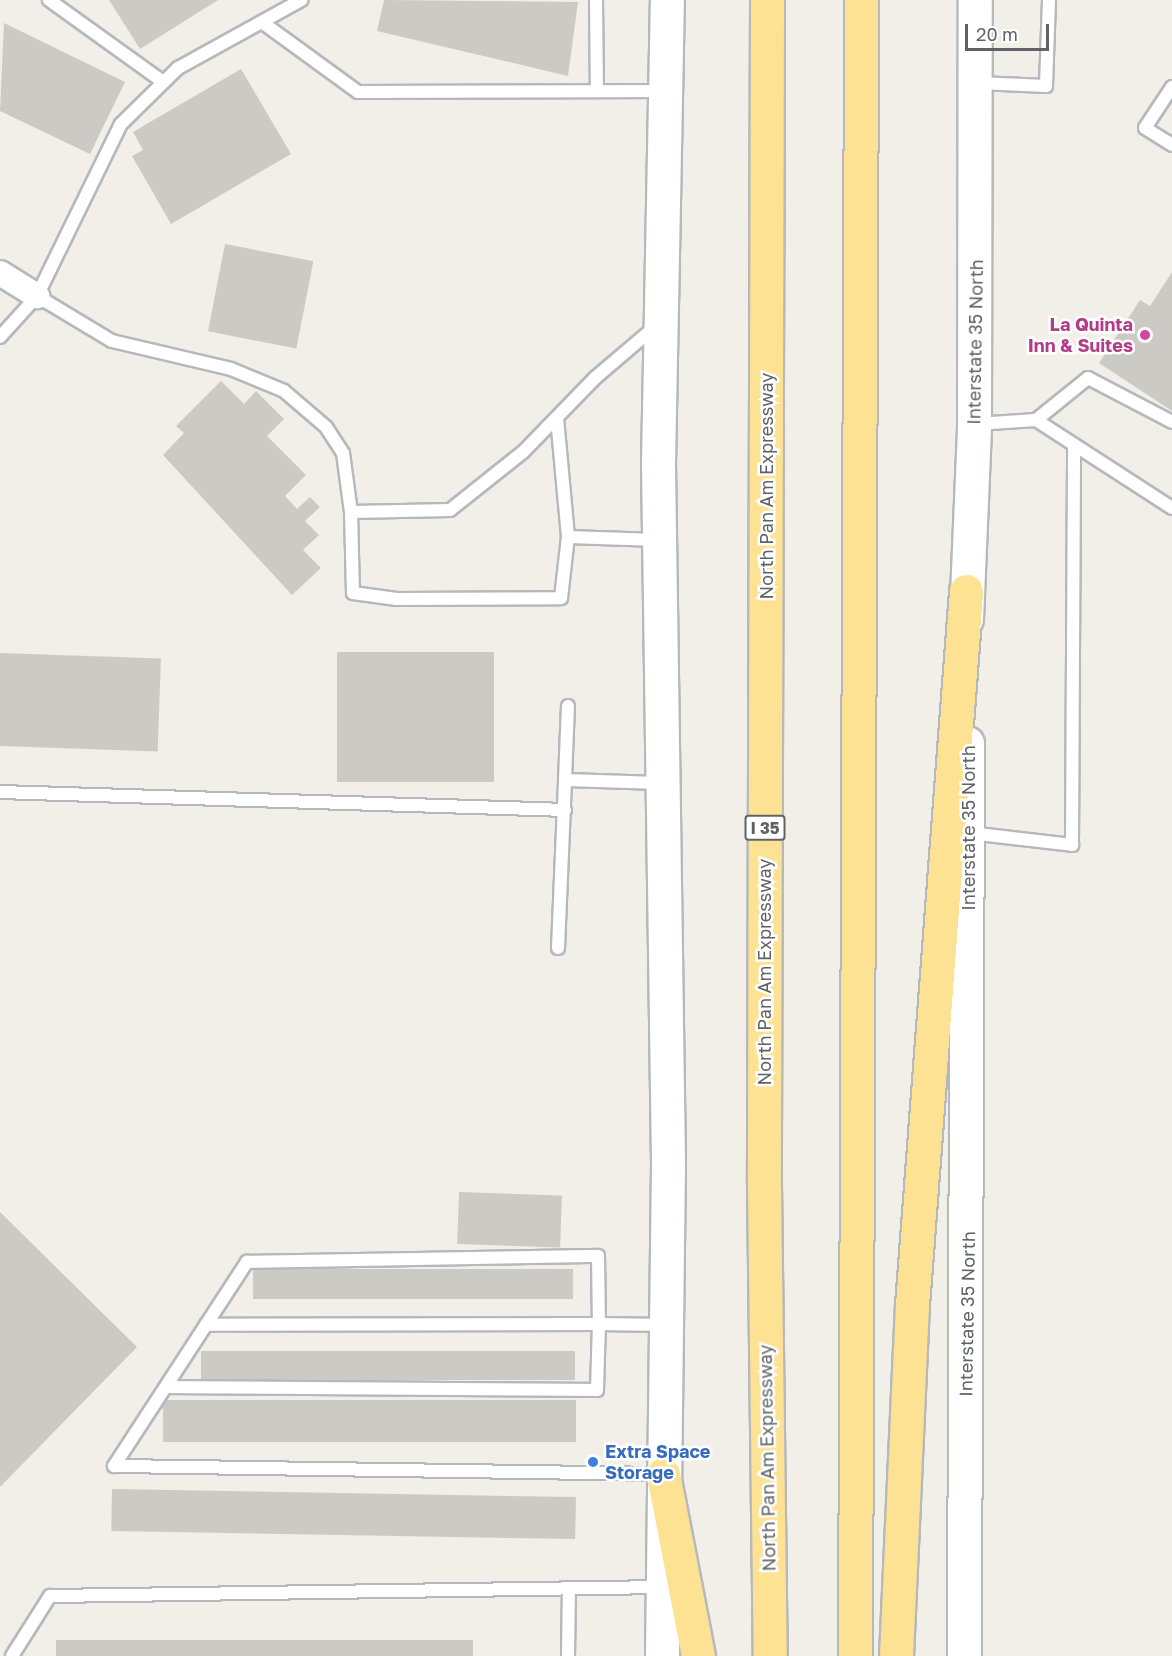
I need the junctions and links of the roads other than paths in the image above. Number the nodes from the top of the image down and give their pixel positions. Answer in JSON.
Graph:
{"nodes":[{"id":1,"x":49,"y":0,"type":"edge"},
{"id":2,"x":301,"y":0,"type":"edge"},
{"id":3,"x":596,"y":0,"type":"edge"},
{"id":4,"x":667,"y":0,"type":"edge"},
{"id":5,"x":767,"y":0,"type":"edge"},
{"id":6,"x":861,"y":0,"type":"edge"},
{"id":7,"x":975,"y":0,"type":"edge"},
{"id":8,"x":1049,"y":0,"type":"edge"},
{"id":9,"x":263,"y":23,"type":"junction"},
{"id":10,"x":163,"y":82,"type":"junction"},
{"id":11,"x":976,"y":83,"type":"junction"},
{"id":12,"x":1172,"y":87,"type":"edge"},
{"id":13,"x":597,"y":90,"type":"junction"},
{"id":14,"x":667,"y":91,"type":"junction"},
{"id":15,"x":1172,"y":145,"type":"edge"},
{"id":16,"x":0,"y":273,"type":"edge"},
{"id":17,"x":37,"y":296,"type":"junction"},
{"id":18,"x":662,"y":322,"type":"junction"},
{"id":19,"x":0,"y":337,"type":"edge"},
{"id":20,"x":556,"y":418,"type":"junction"},
{"id":21,"x":1036,"y":420,"type":"junction"},
{"id":22,"x":1172,"y":422,"type":"edge"},
{"id":23,"x":974,"y":424,"type":"junction"},
{"id":24,"x":1074,"y":445,"type":"junction"},
{"id":25,"x":1172,"y":508,"type":"edge"},
{"id":26,"x":351,"y":512,"type":"junction"},
{"id":27,"x":568,"y":537,"type":"junction"},
{"id":28,"x":660,"y":540,"type":"junction"},
{"id":29,"x":966,"y":591,"type":"junction"},
{"id":30,"x":568,"y":706,"type":"dead end"},
{"id":31,"x":565,"y":780,"type":"junction"},
{"id":32,"x":663,"y":783,"type":"junction"},
{"id":33,"x":0,"y":792,"type":"edge"},
{"id":34,"x":565,"y":810,"type":"junction"},
{"id":35,"x":968,"y":832,"type":"junction"},
{"id":36,"x":558,"y":948,"type":"dead end"},
{"id":37,"x":599,"y":1324,"type":"junction"},
{"id":38,"x":206,"y":1325,"type":"junction"},
{"id":39,"x":665,"y":1325,"type":"junction"},
{"id":40,"x":166,"y":1387,"type":"junction"},
{"id":41,"x":663,"y":1474,"type":"junction"},
{"id":42,"x":662,"y":1587,"type":"junction"},
{"id":43,"x":569,"y":1588,"type":"junction"},
{"id":44,"x":12,"y":1656,"type":"edge"},
{"id":45,"x":568,"y":1656,"type":"edge"},
{"id":46,"x":662,"y":1656,"type":"edge"},
{"id":47,"x":698,"y":1656,"type":"edge"},
{"id":48,"x":770,"y":1656,"type":"edge"},
{"id":49,"x":855,"y":1656,"type":"edge"},
{"id":50,"x":896,"y":1656,"type":"edge"},
{"id":51,"x":963,"y":1656,"type":"edge"}],
"edges":[{"from":1,"to":10,"type":"lane"},
{"from":2,"to":9,"type":"lane"},
{"from":3,"to":13,"type":"lane"},
{"from":4,"to":14,"type":"main road"},
{"from":5,"to":48,"type":"highway","name":"North Pan Am Expressway","number":"I 35"},
{"from":6,"to":49,"type":"highway"},
{"from":7,"to":11,"type":"main road","name":"Interstate 35 North"},
{"from":8,"to":11,"type":"lane"},
{"from":9,"to":10,"type":"lane"},
{"from":9,"to":13,"type":"lane"},
{"from":10,"to":17,"type":"lane"},
{"from":11,"to":23,"type":"main road","name":"Interstate 35 North"},
{"from":12,"to":15,"type":"lane"},
{"from":13,"to":14,"type":"lane"},
{"from":14,"to":18,"type":"main road"},
{"from":16,"to":17,"type":"street"},
{"from":17,"to":19,"type":"lane"},
{"from":17,"to":26,"type":"lane"},
{"from":18,"to":20,"type":"lane"},
{"from":18,"to":28,"type":"main road"},
{"from":20,"to":26,"type":"lane"},
{"from":20,"to":27,"type":"lane"},
{"from":21,"to":22,"type":"lane"},
{"from":21,"to":23,"type":"lane"},
{"from":21,"to":24,"type":"lane"},
{"from":23,"to":29,"type":"main road","name":"Interstate 35 North"},
{"from":24,"to":25,"type":"lane"},
{"from":24,"to":35,"type":"lane"},
{"from":26,"to":27,"type":"lane"},
{"from":27,"to":28,"type":"lane"},
{"from":28,"to":32,"type":"main road"},
{"from":29,"to":35,"type":"main road","name":"Interstate 35 North"},
{"from":29,"to":50,"type":"highway"},
{"from":30,"to":31,"type":"lane"},
{"from":31,"to":32,"type":"lane"},
{"from":31,"to":34,"type":"lane"},
{"from":32,"to":39,"type":"main road"},
{"from":33,"to":34,"type":"lane"},
{"from":34,"to":36,"type":"lane"},
{"from":35,"to":51,"type":"main road","name":"Interstate 35 North"},
{"from":37,"to":38,"type":"lane"},
{"from":37,"to":38,"type":"lane"},
{"from":37,"to":39,"type":"lane"},
{"from":37,"to":40,"type":"lane"},
{"from":38,"to":40,"type":"lane"},
{"from":39,"to":41,"type":"main road"},
{"from":40,"to":41,"type":"lane"},
{"from":41,"to":42,"type":"main road"},
{"from":41,"to":47,"type":"highway"},
{"from":42,"to":43,"type":"lane"},
{"from":42,"to":46,"type":"main road"},
{"from":43,"to":44,"type":"lane"},
{"from":43,"to":45,"type":"lane"}]}
